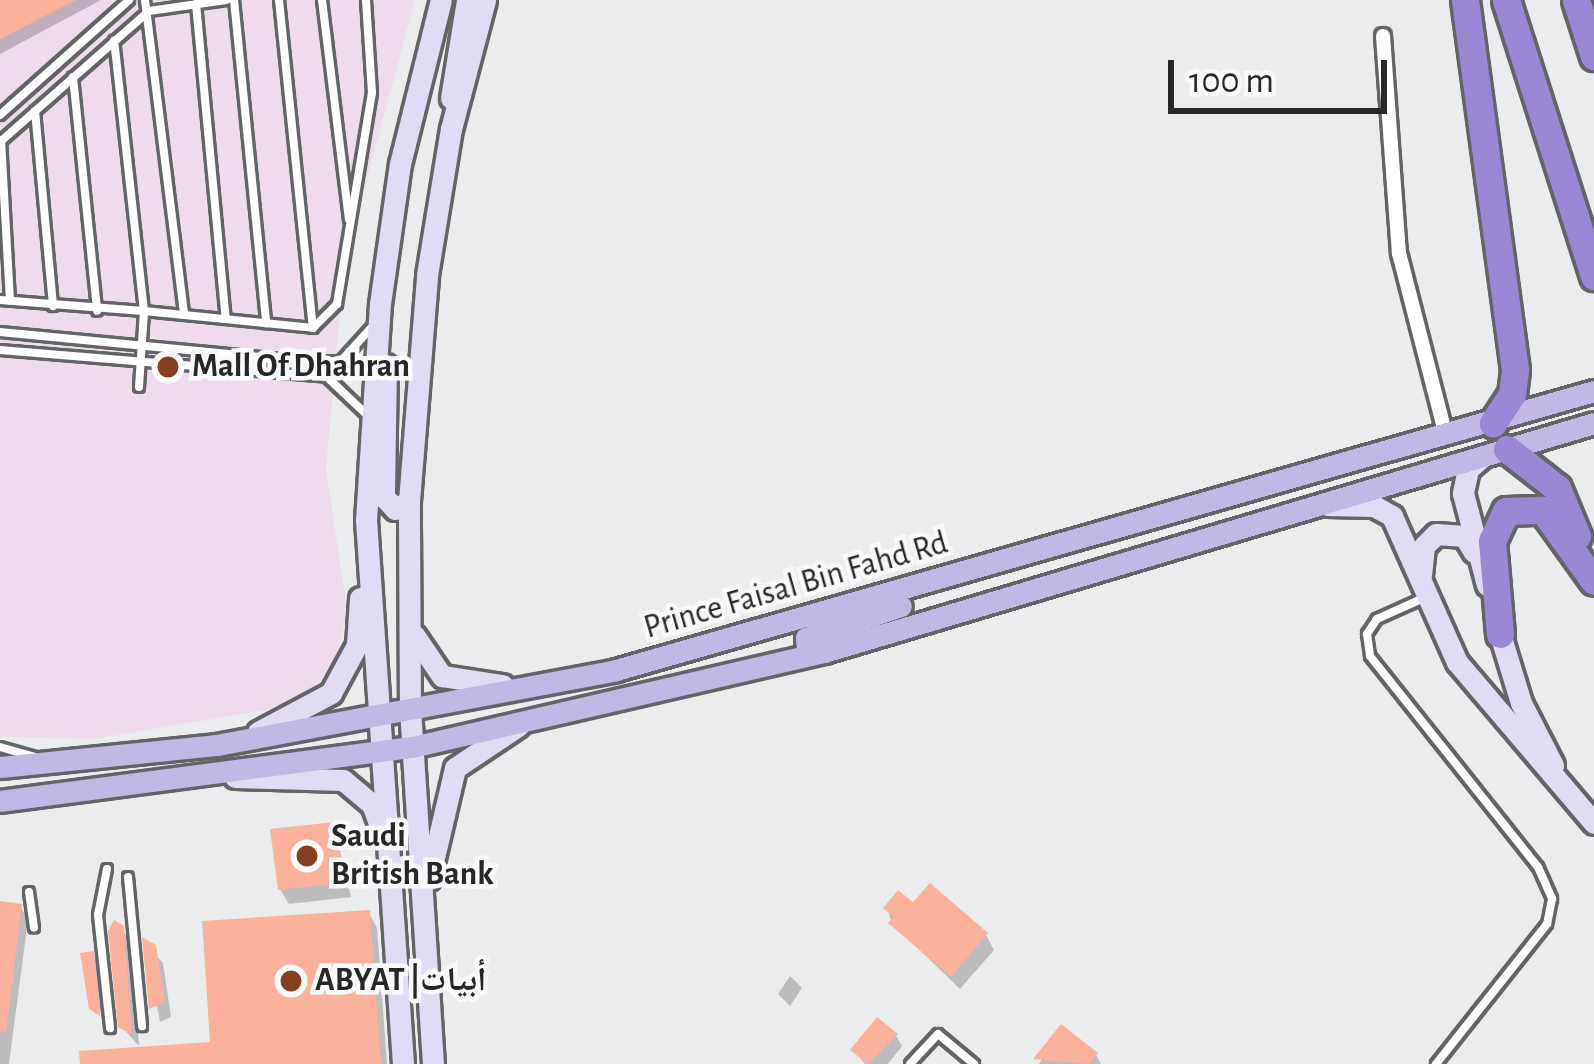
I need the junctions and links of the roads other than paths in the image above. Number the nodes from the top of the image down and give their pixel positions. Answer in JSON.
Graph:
{"nodes":[{"id":1,"x":129,"y":0,"type":"edge"},
{"id":2,"x":145,"y":0,"type":"edge"},
{"id":3,"x":230,"y":0,"type":"edge"},
{"id":4,"x":279,"y":0,"type":"edge"},
{"id":5,"x":322,"y":0,"type":"edge"},
{"id":6,"x":366,"y":0,"type":"edge"},
{"id":7,"x":441,"y":0,"type":"edge"},
{"id":8,"x":467,"y":0,"type":"edge"},
{"id":9,"x":485,"y":0,"type":"edge"},
{"id":10,"x":1465,"y":0,"type":"edge"},
{"id":11,"x":1506,"y":0,"type":"edge"},
{"id":12,"x":1576,"y":0,"type":"edge"},
{"id":13,"x":196,"y":4,"type":"junction"},
{"id":14,"x":148,"y":11,"type":"junction"},
{"id":15,"x":1384,"y":36,"type":"dead end"},
{"id":16,"x":114,"y":41,"type":"junction"},
{"id":17,"x":1594,"y":56,"type":"edge"},
{"id":18,"x":73,"y":77,"type":"junction"},
{"id":19,"x":35,"y":111,"type":"junction"},
{"id":20,"x":0,"y":115,"type":"edge"},
{"id":21,"x":451,"y":129,"type":"junction"},
{"id":22,"x":0,"y":140,"type":"edge"},
{"id":23,"x":350,"y":228,"type":"junction"},
{"id":24,"x":1594,"y":276,"type":"edge"},
{"id":25,"x":5,"y":300,"type":"edge"},
{"id":26,"x":380,"y":304,"type":"junction"},
{"id":27,"x":53,"y":306,"type":"junction"},
{"id":28,"x":97,"y":311,"type":"junction"},
{"id":29,"x":144,"y":311,"type":"junction"},
{"id":30,"x":184,"y":315,"type":"junction"},
{"id":31,"x":226,"y":319,"type":"junction"},
{"id":32,"x":266,"y":323,"type":"junction"},
{"id":33,"x":313,"y":328,"type":"junction"},
{"id":34,"x":0,"y":332,"type":"edge"},
{"id":35,"x":143,"y":346,"type":"junction"},
{"id":36,"x":0,"y":350,"type":"edge"},
{"id":37,"x":140,"y":362,"type":"junction"},
{"id":38,"x":139,"y":387,"type":"dead end"},
{"id":39,"x":1594,"y":391,"type":"edge"},
{"id":40,"x":371,"y":420,"type":"junction"},
{"id":41,"x":1493,"y":423,"type":"junction"},
{"id":42,"x":1594,"y":423,"type":"edge"},
{"id":43,"x":1446,"y":436,"type":"junction"},
{"id":44,"x":1495,"y":453,"type":"junction"},
{"id":45,"x":410,"y":501,"type":"junction"},
{"id":46,"x":1326,"y":505,"type":"junction"},
{"id":47,"x":366,"y":520,"type":"junction"},
{"id":48,"x":1041,"y":550,"type":"junction"},
{"id":49,"x":1594,"y":579,"type":"edge"},
{"id":50,"x":1486,"y":580,"type":"junction"},
{"id":51,"x":1424,"y":587,"type":"junction"},
{"id":52,"x":408,"y":616,"type":"junction"},
{"id":53,"x":1500,"y":634,"type":"junction"},
{"id":54,"x":824,"y":652,"type":"junction"},
{"id":55,"x":556,"y":682,"type":"junction"},
{"id":56,"x":410,"y":713,"type":"junction"},
{"id":57,"x":380,"y":718,"type":"junction"},
{"id":58,"x":529,"y":721,"type":"junction"},
{"id":59,"x":236,"y":741,"type":"junction"},
{"id":60,"x":0,"y":747,"type":"edge"},
{"id":61,"x":412,"y":747,"type":"junction"},
{"id":62,"x":383,"y":752,"type":"junction"},
{"id":63,"x":59,"y":764,"type":"junction"},
{"id":64,"x":0,"y":767,"type":"edge"},
{"id":65,"x":204,"y":778,"type":"junction"},
{"id":66,"x":1567,"y":792,"type":"junction"},
{"id":67,"x":0,"y":801,"type":"edge"},
{"id":68,"x":1594,"y":823,"type":"edge"},
{"id":69,"x":392,"y":860,"type":"junction"},
{"id":70,"x":107,"y":869,"type":"dead end"},
{"id":71,"x":128,"y":877,"type":"dead end"},
{"id":72,"x":29,"y":892,"type":"dead end"},
{"id":73,"x":423,"y":915,"type":"junction"},
{"id":74,"x":34,"y":928,"type":"dead end"},
{"id":75,"x":142,"y":1026,"type":"dead end"},
{"id":76,"x":110,"y":1028,"type":"dead end"},
{"id":77,"x":403,"y":1064,"type":"edge"},
{"id":78,"x":433,"y":1064,"type":"edge"},
{"id":79,"x":910,"y":1064,"type":"edge"},
{"id":80,"x":974,"y":1064,"type":"edge"},
{"id":81,"x":1436,"y":1064,"type":"edge"}],
"edges":[{"from":1,"to":20,"type":"lane"},
{"from":2,"to":14,"type":"lane"},
{"from":3,"to":13,"type":"lane"},
{"from":3,"to":32,"type":"lane"},
{"from":4,"to":33,"type":"lane"},
{"from":5,"to":23,"type":"lane"},
{"from":6,"to":23,"type":"lane"},
{"from":7,"to":26,"type":"street"},
{"from":8,"to":21,"type":"street"},
{"from":9,"to":21,"type":"street"},
{"from":10,"to":41,"type":"highway"},
{"from":11,"to":24,"type":"highway"},
{"from":12,"to":17,"type":"highway"},
{"from":13,"to":14,"type":"lane"},
{"from":13,"to":31,"type":"lane"},
{"from":14,"to":16,"type":"lane"},
{"from":14,"to":30,"type":"lane"},
{"from":15,"to":43,"type":"street"},
{"from":16,"to":18,"type":"lane"},
{"from":16,"to":29,"type":"lane"},
{"from":18,"to":19,"type":"lane"},
{"from":18,"to":28,"type":"lane"},
{"from":19,"to":22,"type":"lane"},
{"from":19,"to":27,"type":"lane"},
{"from":21,"to":45,"type":"street"},
{"from":22,"to":25,"type":"lane"},
{"from":23,"to":33,"type":"lane"},
{"from":25,"to":27,"type":"lane"},
{"from":26,"to":35,"type":"lane"},
{"from":26,"to":40,"type":"street"},
{"from":26,"to":45,"type":"street"},
{"from":27,"to":28,"type":"lane"},
{"from":28,"to":29,"type":"lane"},
{"from":29,"to":30,"type":"lane"},
{"from":29,"to":35,"type":"lane"},
{"from":30,"to":31,"type":"lane"},
{"from":31,"to":32,"type":"lane"},
{"from":32,"to":33,"type":"lane"},
{"from":34,"to":35,"type":"lane"},
{"from":35,"to":37,"type":"lane"},
{"from":36,"to":37,"type":"lane"},
{"from":37,"to":38,"type":"lane"},
{"from":37,"to":40,"type":"lane"},
{"from":39,"to":41,"type":"main road","name":"Prince Faisal Bin Fahd Rd"},
{"from":40,"to":47,"type":"street"},
{"from":41,"to":43,"type":"main road","name":"Prince Faisal Bin Fahd Rd"},
{"from":42,"to":44,"type":"main road","name":"Prince Faisal Bin Fahd Rd"},
{"from":43,"to":48,"type":"main road","name":"Prince Faisal Bin Fahd Rd"},
{"from":44,"to":46,"type":"main road","name":"Prince Faisal Bin Fahd Rd"},
{"from":44,"to":49,"type":"highway"},
{"from":44,"to":50,"type":"street"},
{"from":45,"to":52,"type":"street"},
{"from":46,"to":51,"type":"street"},
{"from":46,"to":54,"type":"main road","name":"Prince Faisal Bin Fahd Rd"},
{"from":47,"to":57,"type":"street"},
{"from":47,"to":59,"type":"street"},
{"from":48,"to":54,"type":"main road"},
{"from":48,"to":55,"type":"main road","name":"Prince Faisal Bin Fahd Rd"},
{"from":49,"to":53,"type":"highway"},
{"from":50,"to":51,"type":"street"},
{"from":50,"to":53,"type":"street"},
{"from":51,"to":66,"type":"street"},
{"from":51,"to":81,"type":"lane"},
{"from":52,"to":55,"type":"street"},
{"from":52,"to":56,"type":"street"},
{"from":53,"to":66,"type":"street"},
{"from":54,"to":58,"type":"main road","name":"Prince Faisal Bin Fahd Rd"},
{"from":55,"to":56,"type":"main road","name":"Prince Faisal Bin Fahd Rd"},
{"from":56,"to":57,"type":"main road","name":"Prince Faisal Bin Fahd Rd"},
{"from":56,"to":61,"type":"street"},
{"from":57,"to":59,"type":"main road","name":"Prince Faisal Bin Fahd Rd"},
{"from":57,"to":62,"type":"street"},
{"from":58,"to":61,"type":"main road","name":"Prince Faisal Bin Fahd Rd"},
{"from":58,"to":73,"type":"street"},
{"from":59,"to":63,"type":"main road","name":"Prince Faisal Bin Fahd Rd"},
{"from":60,"to":63,"type":"lane"},
{"from":61,"to":62,"type":"main road","name":"Prince Faisal Bin Fahd Rd"},
{"from":61,"to":73,"type":"street"},
{"from":62,"to":65,"type":"main road","name":"Prince Faisal Bin Fahd Rd"},
{"from":62,"to":69,"type":"street"},
{"from":63,"to":64,"type":"main road","name":"Prince Faisal Bin Fahd Rd"},
{"from":65,"to":67,"type":"main road","name":"Prince Faisal Bin Fahd Rd"},
{"from":65,"to":69,"type":"street"},
{"from":66,"to":68,"type":"street"},
{"from":69,"to":77,"type":"street"},
{"from":70,"to":76,"type":"lane"},
{"from":71,"to":75,"type":"lane"},
{"from":72,"to":74,"type":"lane"},
{"from":73,"to":78,"type":"street"},
{"from":79,"to":80,"type":"lane"}]}
